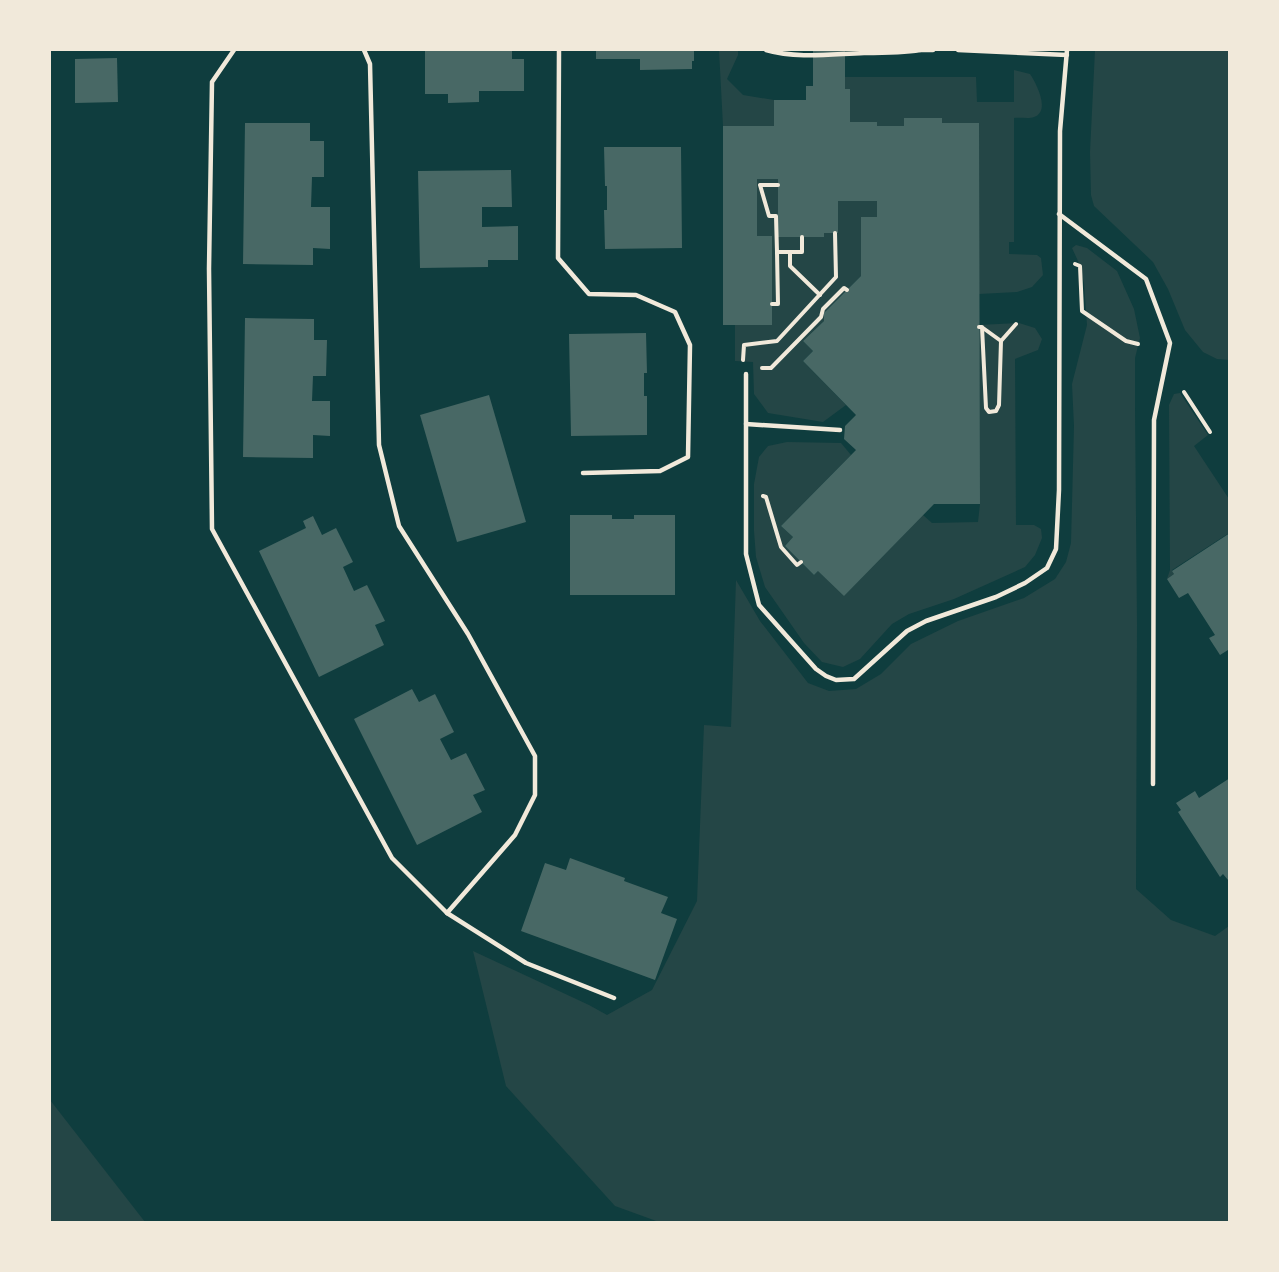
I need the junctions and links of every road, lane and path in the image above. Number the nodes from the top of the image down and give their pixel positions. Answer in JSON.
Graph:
{"nodes":[{"id":1,"x":234,"y":50,"type":"edge"},
{"id":2,"x":364,"y":50,"type":"edge"},
{"id":3,"x":559,"y":50,"type":"edge"},
{"id":4,"x":766,"y":50,"type":"edge"},
{"id":5,"x":920,"y":50,"type":"edge"},
{"id":6,"x":933,"y":50,"type":"edge"},
{"id":7,"x":958,"y":50,"type":"edge"},
{"id":8,"x":1068,"y":51,"type":"edge"},
{"id":9,"x":778,"y":185,"type":"dead end"},
{"id":10,"x":1059,"y":214,"type":"junction"},
{"id":11,"x":835,"y":232,"type":"dead end"},
{"id":12,"x":802,"y":237,"type":"dead end"},
{"id":13,"x":777,"y":252,"type":"junction"},
{"id":14,"x":790,"y":252,"type":"junction"},
{"id":15,"x":1059,"y":257,"type":"junction"},
{"id":16,"x":847,"y":290,"type":"dead end"},
{"id":17,"x":820,"y":295,"type":"junction"},
{"id":18,"x":772,"y":304,"type":"dead end"},
{"id":19,"x":1016,"y":324,"type":"dead end"},
{"id":20,"x":1001,"y":341,"type":"junction"},
{"id":21,"x":1138,"y":344,"type":"dead end"},
{"id":22,"x":743,"y":360,"type":"dead end"},
{"id":23,"x":755,"y":368,"type":"dead end"},
{"id":24,"x":746,"y":374,"type":"dead end"},
{"id":25,"x":1184,"y":392,"type":"dead end"},
{"id":26,"x":746,"y":424,"type":"junction"},
{"id":27,"x":840,"y":430,"type":"dead end"},
{"id":28,"x":1210,"y":432,"type":"dead end"},
{"id":29,"x":583,"y":473,"type":"dead end"},
{"id":30,"x":760,"y":495,"type":"dead end"},
{"id":31,"x":801,"y":562,"type":"dead end"},
{"id":32,"x":1153,"y":784,"type":"dead end"},
{"id":33,"x":447,"y":913,"type":"junction"},
{"id":34,"x":614,"y":998,"type":"dead end"}],
"edges":[{"from":1,"to":33,"type":"lane"},
{"from":2,"to":33,"type":"lane"},
{"from":3,"to":29,"type":"lane"},
{"from":4,"to":5,"type":"lane"},
{"from":5,"to":6,"type":"lane"},
{"from":7,"to":8,"type":"lane"},
{"from":8,"to":10,"type":"lane"},
{"from":9,"to":13,"type":"path"},
{"from":10,"to":15,"type":"lane"},
{"from":10,"to":32,"type":"lane"},
{"from":11,"to":17,"type":"path"},
{"from":12,"to":14,"type":"path"},
{"from":13,"to":14,"type":"path"},
{"from":13,"to":18,"type":"path"},
{"from":14,"to":17,"type":"path"},
{"from":15,"to":21,"type":"path"},
{"from":15,"to":26,"type":"lane"},
{"from":16,"to":23,"type":"path"},
{"from":17,"to":22,"type":"path"},
{"from":19,"to":20,"type":"path"},
{"from":20,"to":20,"type":"path"},
{"from":24,"to":26,"type":"lane"},
{"from":25,"to":28,"type":"path"},
{"from":26,"to":27,"type":"lane"},
{"from":30,"to":31,"type":"path"},
{"from":33,"to":34,"type":"lane"}]}
